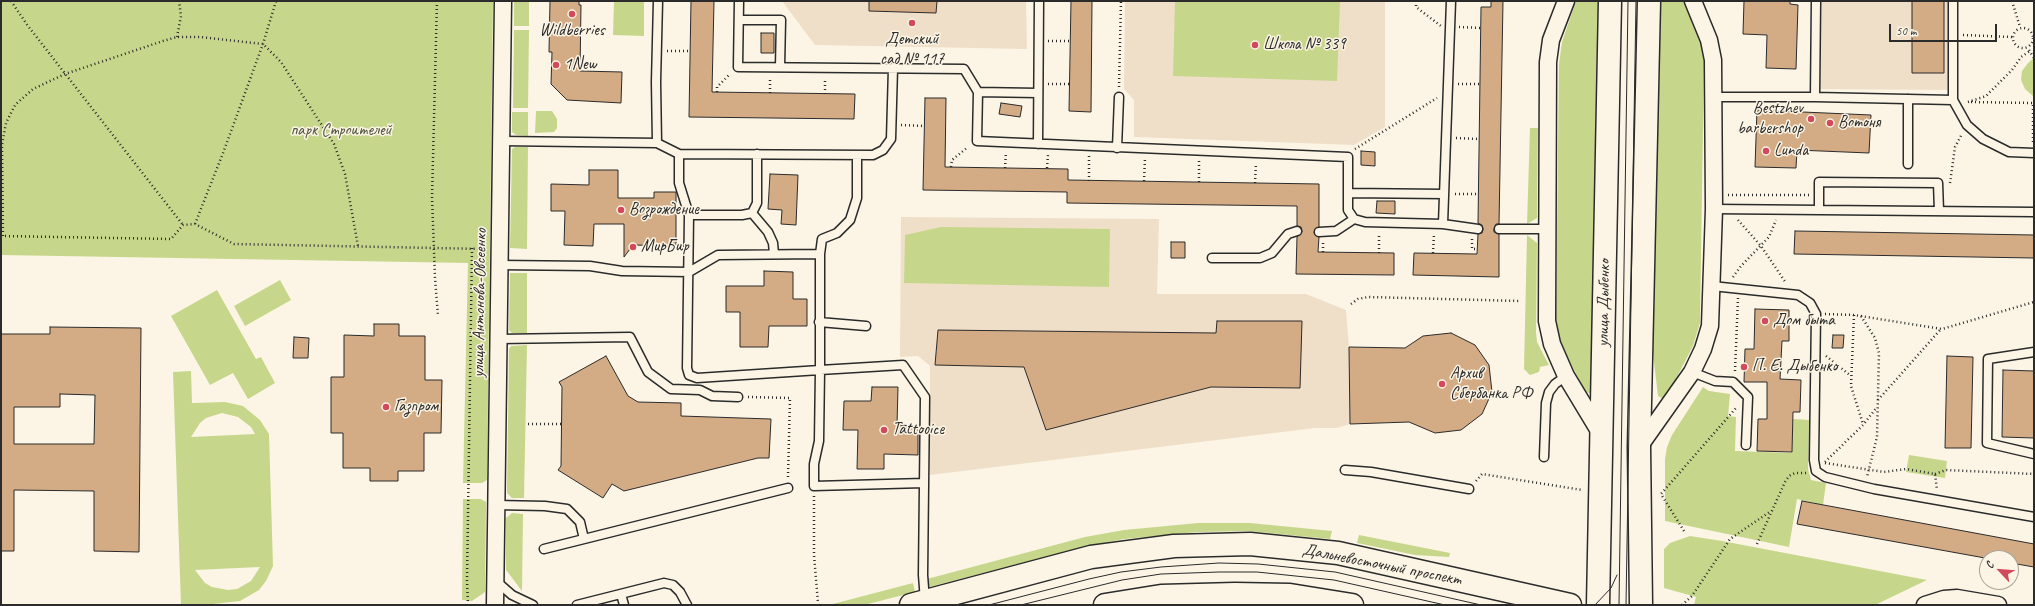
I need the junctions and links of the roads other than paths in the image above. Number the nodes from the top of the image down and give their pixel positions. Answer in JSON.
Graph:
{"nodes":[{"id":1,"x":503,"y":1,"type":"edge"},
{"id":2,"x":658,"y":1,"type":"edge"},
{"id":3,"x":739,"y":1,"type":"edge"},
{"id":4,"x":1039,"y":1,"type":"edge"},
{"id":5,"x":1451,"y":1,"type":"edge"},
{"id":6,"x":1566,"y":1,"type":"edge"},
{"id":7,"x":1610,"y":1,"type":"edge"},
{"id":8,"x":1649,"y":1,"type":"edge"},
{"id":9,"x":1693,"y":1,"type":"edge"},
{"id":10,"x":1816,"y":1,"type":"edge"},
{"id":11,"x":1953,"y":1,"type":"edge"},
{"id":12,"x":738,"y":20,"type":"junction"},
{"id":13,"x":780,"y":67,"type":"junction"},
{"id":14,"x":893,"y":68,"type":"junction"},
{"id":15,"x":978,"y":92,"type":"junction"},
{"id":16,"x":1038,"y":93,"type":"junction"},
{"id":17,"x":1119,"y":97,"type":"road end"},
{"id":18,"x":1715,"y":97,"type":"junction"},
{"id":19,"x":1815,"y":97,"type":"junction"},
{"id":20,"x":1908,"y":99,"type":"junction"},
{"id":21,"x":1953,"y":100,"type":"junction"},
{"id":22,"x":501,"y":141,"type":"junction"},
{"id":23,"x":657,"y":143,"type":"junction"},
{"id":24,"x":1038,"y":144,"type":"junction"},
{"id":25,"x":1117,"y":148,"type":"junction"},
{"id":26,"x":2034,"y":153,"type":"edge"},
{"id":27,"x":679,"y":154,"type":"junction"},
{"id":28,"x":757,"y":154,"type":"junction"},
{"id":29,"x":857,"y":155,"type":"junction"},
{"id":30,"x":1908,"y":164,"type":"dead end"},
{"id":31,"x":1348,"y":192,"type":"junction"},
{"id":32,"x":1444,"y":194,"type":"junction"},
{"id":33,"x":1721,"y":209,"type":"junction"},
{"id":34,"x":1819,"y":210,"type":"junction"},
{"id":35,"x":1939,"y":211,"type":"junction"},
{"id":36,"x":2034,"y":212,"type":"edge"},
{"id":37,"x":752,"y":213,"type":"junction"},
{"id":38,"x":689,"y":215,"type":"junction"},
{"id":39,"x":1354,"y":219,"type":"junction"},
{"id":40,"x":1443,"y":224,"type":"junction"},
{"id":41,"x":1478,"y":229,"type":"dead end"},
{"id":42,"x":1499,"y":229,"type":"dead end"},
{"id":43,"x":1547,"y":229,"type":"junction"},
{"id":44,"x":1297,"y":231,"type":"dead end"},
{"id":45,"x":1319,"y":232,"type":"dead end"},
{"id":46,"x":774,"y":254,"type":"junction"},
{"id":47,"x":820,"y":254,"type":"junction"},
{"id":48,"x":1212,"y":258,"type":"dead end"},
{"id":49,"x":500,"y":265,"type":"junction"},
{"id":50,"x":689,"y":272,"type":"junction"},
{"id":51,"x":1719,"y":286,"type":"junction"},
{"id":52,"x":820,"y":322,"type":"junction"},
{"id":53,"x":866,"y":326,"type":"dead end"},
{"id":54,"x":499,"y":339,"type":"junction"},
{"id":55,"x":2034,"y":352,"type":"edge"},
{"id":56,"x":820,"y":370,"type":"junction"},
{"id":57,"x":1692,"y":372,"type":"junction"},
{"id":58,"x":1566,"y":376,"type":"junction"},
{"id":59,"x":738,"y":397,"type":"road end"},
{"id":60,"x":1601,"y":434,"type":"junction"},
{"id":61,"x":1746,"y":445,"type":"dead end"},
{"id":62,"x":1639,"y":447,"type":"junction"},
{"id":63,"x":2034,"y":454,"type":"edge"},
{"id":64,"x":1544,"y":457,"type":"dead end"},
{"id":65,"x":1345,"y":470,"type":"dead end"},
{"id":66,"x":924,"y":483,"type":"junction"},
{"id":67,"x":788,"y":488,"type":"road end"},
{"id":68,"x":1469,"y":489,"type":"road end"},
{"id":69,"x":496,"y":505,"type":"junction"},
{"id":70,"x":2034,"y":517,"type":"edge"},
{"id":71,"x":584,"y":538,"type":"junction"},
{"id":72,"x":544,"y":548,"type":"dead end"},
{"id":73,"x":496,"y":580,"type":"junction"},
{"id":74,"x":621,"y":594,"type":"junction"},
{"id":75,"x":918,"y":603,"type":"edge"},
{"id":76,"x":495,"y":605,"type":"edge"},
{"id":77,"x":533,"y":605,"type":"edge"},
{"id":78,"x":576,"y":605,"type":"edge"},
{"id":79,"x":624,"y":605,"type":"edge"},
{"id":80,"x":687,"y":605,"type":"edge"},
{"id":81,"x":1104,"y":605,"type":"edge"},
{"id":82,"x":1352,"y":605,"type":"edge"},
{"id":83,"x":1570,"y":605,"type":"edge"},
{"id":84,"x":1598,"y":605,"type":"edge"},
{"id":85,"x":1641,"y":605,"type":"edge"},
{"id":86,"x":1925,"y":605,"type":"edge"},
{"id":87,"x":1998,"y":605,"type":"edge"}],
"edges":[{"from":1,"to":22,"type":"street","name":"улица Антонова-Овсеенко"},
{"from":2,"to":23,"type":"lane"},
{"from":3,"to":12,"type":"lane"},
{"from":4,"to":16,"type":"lane"},
{"from":5,"to":32,"type":"lane"},
{"from":6,"to":43,"type":"street"},
{"from":7,"to":60,"type":"main road","name":"улица Дыбенко"},
{"from":8,"to":62,"type":"main road"},
{"from":9,"to":18,"type":"street"},
{"from":10,"to":19,"type":"lane"},
{"from":11,"to":21,"type":"lane"},
{"from":12,"to":13,"type":"lane"},
{"from":12,"to":13,"type":"lane"},
{"from":13,"to":14,"type":"lane"},
{"from":14,"to":15,"type":"lane"},
{"from":14,"to":29,"type":"lane"},
{"from":15,"to":16,"type":"lane"},
{"from":15,"to":24,"type":"lane"},
{"from":16,"to":24,"type":"lane"},
{"from":17,"to":25,"type":"lane"},
{"from":18,"to":19,"type":"lane"},
{"from":18,"to":33,"type":"street"},
{"from":19,"to":20,"type":"lane"},
{"from":20,"to":21,"type":"lane"},
{"from":20,"to":30,"type":"lane"},
{"from":21,"to":26,"type":"lane"},
{"from":22,"to":23,"type":"lane"},
{"from":22,"to":49,"type":"street","name":"улица Антонова-Овсеенко"},
{"from":23,"to":27,"type":"lane"},
{"from":24,"to":25,"type":"lane"},
{"from":25,"to":31,"type":"lane"},
{"from":27,"to":28,"type":"lane"},
{"from":27,"to":38,"type":"lane"},
{"from":28,"to":29,"type":"lane"},
{"from":28,"to":37,"type":"lane"},
{"from":29,"to":47,"type":"lane"},
{"from":31,"to":32,"type":"lane"},
{"from":31,"to":39,"type":"lane"},
{"from":32,"to":40,"type":"lane"},
{"from":33,"to":34,"type":"lane"},
{"from":33,"to":51,"type":"street"},
{"from":34,"to":35,"type":"lane"},
{"from":34,"to":35,"type":"lane"},
{"from":35,"to":36,"type":"lane"},
{"from":37,"to":38,"type":"lane"},
{"from":37,"to":46,"type":"lane"},
{"from":38,"to":50,"type":"lane"},
{"from":39,"to":40,"type":"lane"},
{"from":39,"to":45,"type":"lane"},
{"from":40,"to":41,"type":"lane"},
{"from":42,"to":43,"type":"lane"},
{"from":43,"to":58,"type":"street"},
{"from":44,"to":48,"type":"lane"},
{"from":46,"to":47,"type":"lane"},
{"from":46,"to":50,"type":"lane"},
{"from":47,"to":52,"type":"lane"},
{"from":49,"to":50,"type":"lane"},
{"from":49,"to":54,"type":"street","name":"улица Антонова-Овсеенко"},
{"from":50,"to":56,"type":"lane"},
{"from":51,"to":57,"type":"street"},
{"from":51,"to":70,"type":"lane"},
{"from":52,"to":53,"type":"lane"},
{"from":52,"to":56,"type":"lane"},
{"from":54,"to":59,"type":"lane"},
{"from":54,"to":69,"type":"street","name":"улица Антонова-Овсеенко"},
{"from":55,"to":63,"type":"lane"},
{"from":56,"to":66,"type":"lane"},
{"from":56,"to":66,"type":"lane"},
{"from":57,"to":61,"type":"lane"},
{"from":57,"to":62,"type":"street"},
{"from":58,"to":60,"type":"street"},
{"from":58,"to":64,"type":"lane"},
{"from":60,"to":84,"type":"main road","name":"улица Дыбенко"},
{"from":62,"to":85,"type":"main road"},
{"from":65,"to":68,"type":"lane"},
{"from":66,"to":75,"type":"lane"},
{"from":67,"to":71,"type":"lane"},
{"from":69,"to":71,"type":"lane"},
{"from":69,"to":73,"type":"street","name":"улица Антонова-Овсеенко"},
{"from":71,"to":72,"type":"lane"},
{"from":73,"to":76,"type":"street","name":"улица Антонова-Овсеенко"},
{"from":73,"to":77,"type":"lane"},
{"from":74,"to":78,"type":"lane"},
{"from":74,"to":79,"type":"lane"},
{"from":74,"to":80,"type":"lane"},
{"from":75,"to":83,"type":"main road","name":"Дальневосточный проспект"},
{"from":81,"to":82,"type":"main road"},
{"from":86,"to":87,"type":"street"}]}
